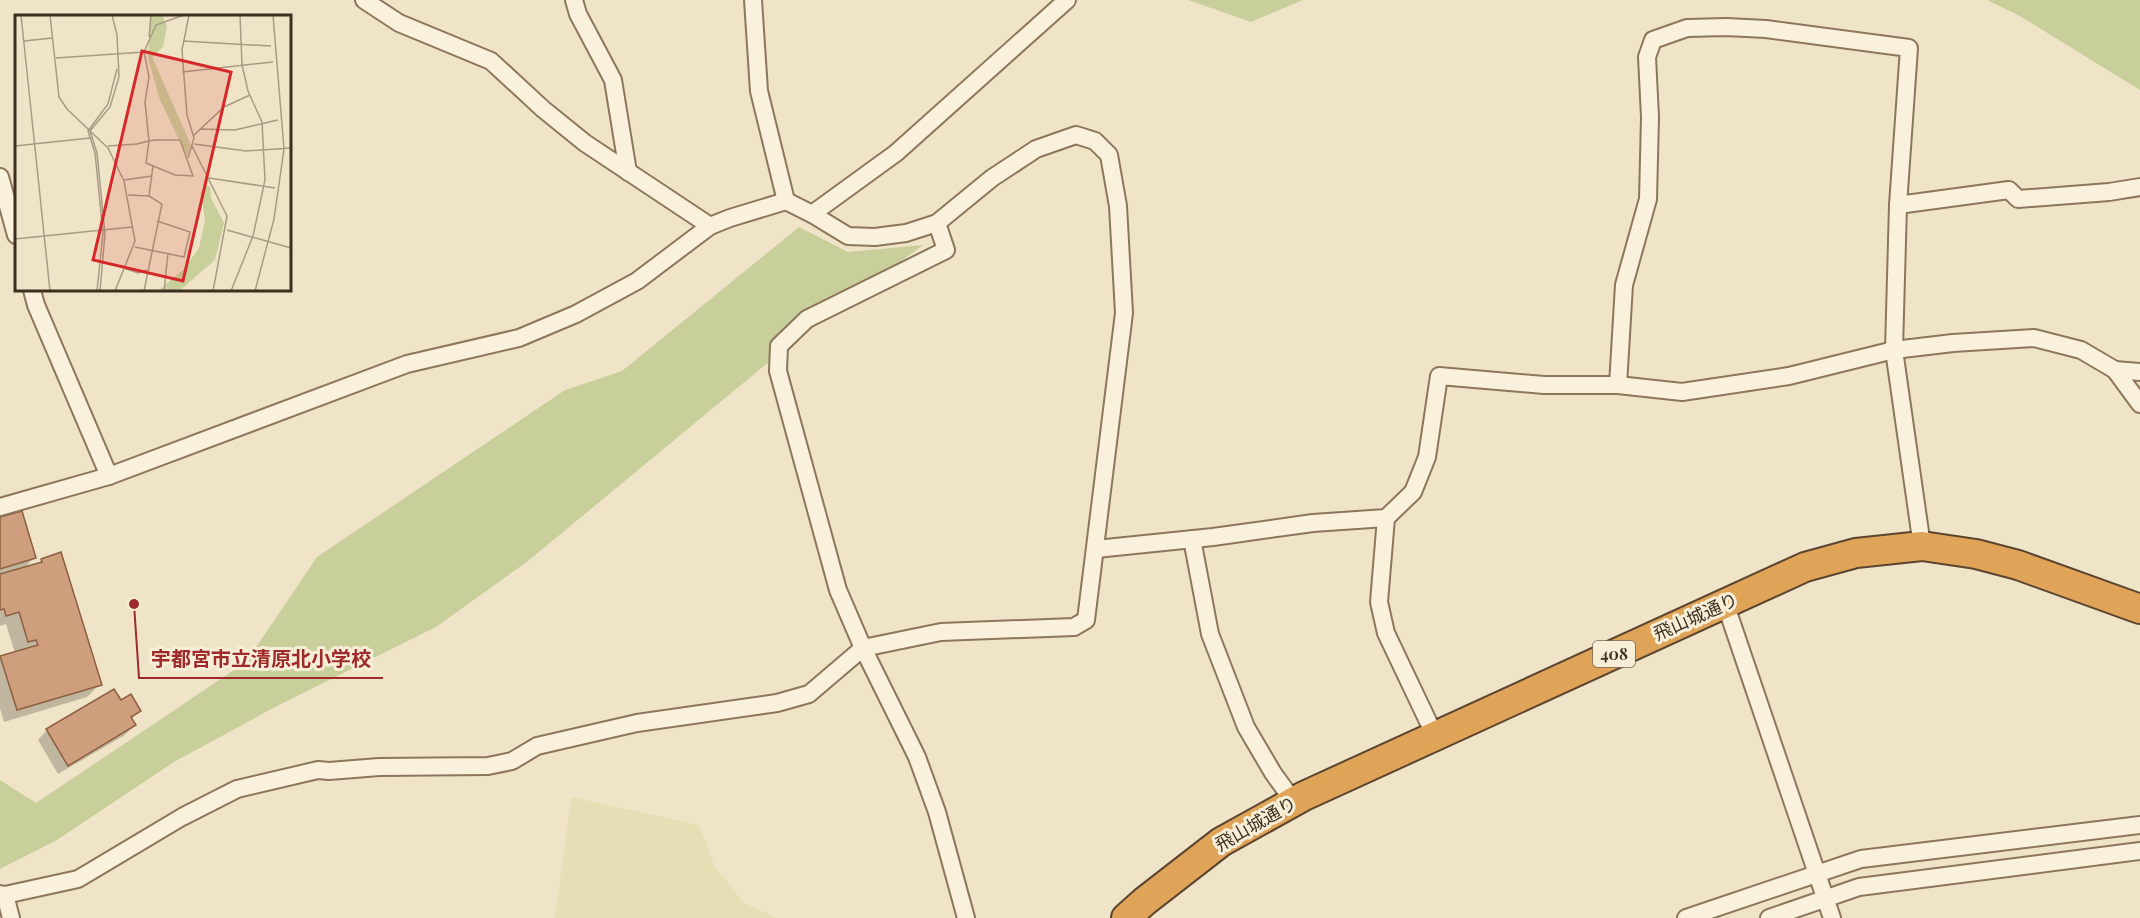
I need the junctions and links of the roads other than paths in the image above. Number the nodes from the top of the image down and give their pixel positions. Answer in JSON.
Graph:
{"nodes":[{"id":1,"x":364,"y":0,"type":"edge"},
{"id":2,"x":574,"y":0,"type":"edge"},
{"id":3,"x":753,"y":0,"type":"edge"},
{"id":4,"x":1066,"y":0,"type":"edge"},
{"id":5,"x":628,"y":172,"type":"junction"},
{"id":6,"x":0,"y":177,"type":"edge"},
{"id":7,"x":2140,"y":187,"type":"edge"},
{"id":8,"x":786,"y":201,"type":"junction"},
{"id":9,"x":1898,"y":205,"type":"junction"},
{"id":10,"x":813,"y":214,"type":"junction"},
{"id":11,"x":937,"y":223,"type":"junction"},
{"id":12,"x":710,"y":226,"type":"junction"},
{"id":13,"x":15,"y":231,"type":"edge"},
{"id":14,"x":32,"y":291,"type":"edge"},
{"id":15,"x":1894,"y":350,"type":"junction"},
{"id":16,"x":2115,"y":370,"type":"junction"},
{"id":17,"x":2140,"y":372,"type":"edge"},
{"id":18,"x":1618,"y":385,"type":"junction"},
{"id":19,"x":2140,"y":404,"type":"edge"},
{"id":20,"x":109,"y":476,"type":"junction"},
{"id":21,"x":0,"y":507,"type":"edge"},
{"id":22,"x":1386,"y":518,"type":"junction"},
{"id":23,"x":1192,"y":539,"type":"junction"},
{"id":24,"x":1922,"y":546,"type":"junction"},
{"id":25,"x":1096,"y":549,"type":"junction"},
{"id":26,"x":1725,"y":603,"type":"junction"},
{"id":27,"x":2140,"y":609,"type":"edge"},
{"id":28,"x":862,"y":648,"type":"junction"},
{"id":29,"x":1435,"y":736,"type":"junction"},
{"id":30,"x":1294,"y":802,"type":"junction"},
{"id":31,"x":2140,"y":825,"type":"edge"},
{"id":32,"x":2140,"y":851,"type":"edge"},
{"id":33,"x":1817,"y":873,"type":"junction"},
{"id":34,"x":2,"y":895,"type":"edge"},
{"id":35,"x":1826,"y":899,"type":"junction"},
{"id":36,"x":11,"y":918,"type":"edge"},
{"id":37,"x":966,"y":918,"type":"edge"},
{"id":38,"x":1126,"y":918,"type":"edge"},
{"id":39,"x":1686,"y":918,"type":"edge"},
{"id":40,"x":1769,"y":918,"type":"edge"},
{"id":41,"x":1833,"y":918,"type":"edge"}],
"edges":[{"from":1,"to":5,"type":"street"},
{"from":2,"to":5,"type":"street"},
{"from":3,"to":8,"type":"street"},
{"from":4,"to":10,"type":"street"},
{"from":5,"to":12,"type":"street"},
{"from":6,"to":13,"type":"street"},
{"from":7,"to":9,"type":"street"},
{"from":8,"to":10,"type":"street"},
{"from":8,"to":12,"type":"street"},
{"from":9,"to":15,"type":"street"},
{"from":9,"to":18,"type":"street"},
{"from":10,"to":11,"type":"street"},
{"from":11,"to":25,"type":"street"},
{"from":11,"to":28,"type":"street"},
{"from":12,"to":20,"type":"street"},
{"from":14,"to":20,"type":"street"},
{"from":15,"to":16,"type":"street"},
{"from":15,"to":18,"type":"street"},
{"from":15,"to":24,"type":"street"},
{"from":16,"to":17,"type":"street"},
{"from":16,"to":19,"type":"street"},
{"from":18,"to":22,"type":"street"},
{"from":20,"to":21,"type":"street"},
{"from":22,"to":23,"type":"street"},
{"from":22,"to":29,"type":"street"},
{"from":23,"to":25,"type":"street"},
{"from":23,"to":30,"type":"street"},
{"from":24,"to":26,"type":"highway","name":"飛山城通り","number":"408"},
{"from":24,"to":27,"type":"highway","name":"飛山城通り","number":"408"},
{"from":25,"to":28,"type":"street"},
{"from":26,"to":29,"type":"highway","name":"飛山城通り","number":"408"},
{"from":26,"to":33,"type":"street"},
{"from":28,"to":34,"type":"street"},
{"from":28,"to":37,"type":"street"},
{"from":29,"to":30,"type":"highway","name":"飛山城通り","number":"408"},
{"from":30,"to":38,"type":"highway","name":"飛山城通り","number":"408"},
{"from":31,"to":33,"type":"street"},
{"from":32,"to":35,"type":"street"},
{"from":33,"to":35,"type":"street"},
{"from":33,"to":39,"type":"street"},
{"from":34,"to":36,"type":"street"},
{"from":35,"to":40,"type":"street"},
{"from":35,"to":41,"type":"street"}]}
